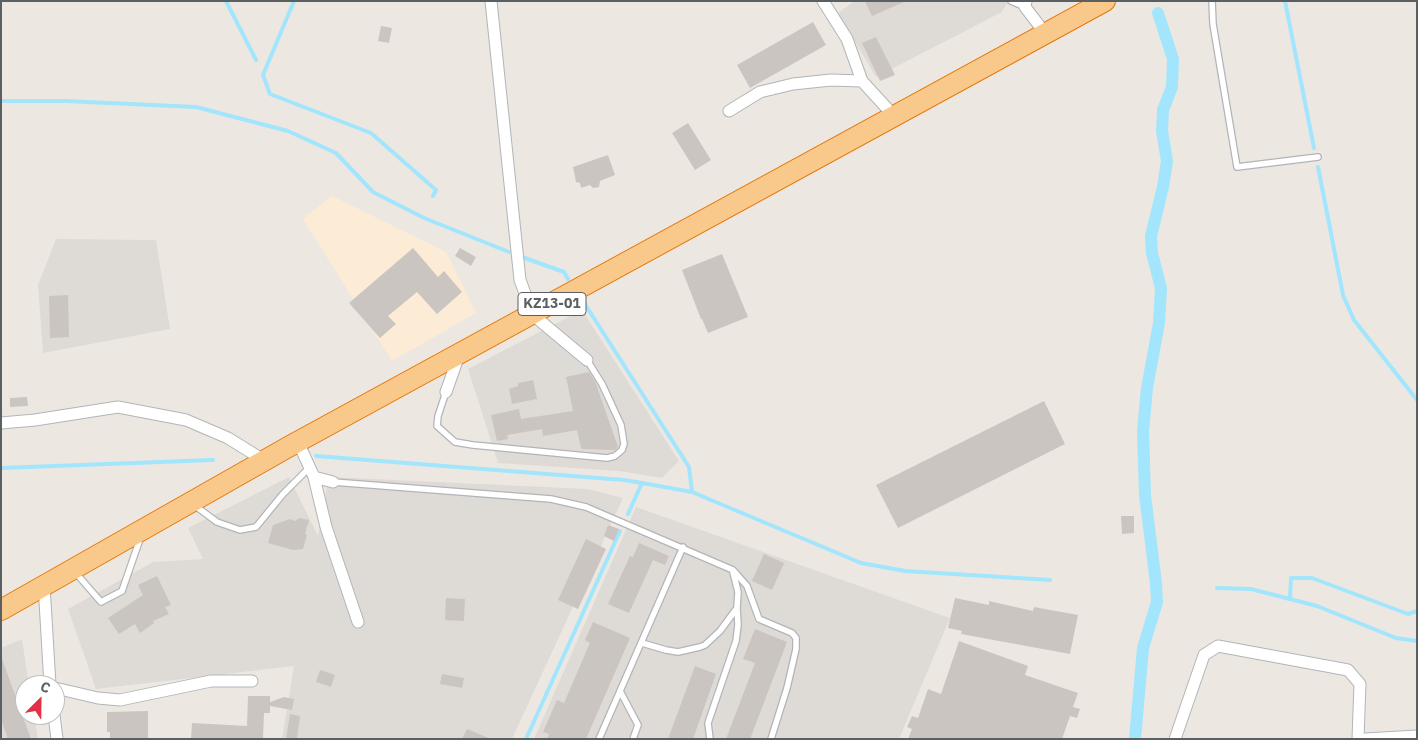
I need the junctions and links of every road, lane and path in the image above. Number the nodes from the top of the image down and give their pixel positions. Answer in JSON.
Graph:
{"nodes":[{"id":1,"x":491,"y":1,"type":"edge"},
{"id":2,"x":823,"y":1,"type":"edge"},
{"id":3,"x":1011,"y":1,"type":"edge"},
{"id":4,"x":1104,"y":1,"type":"edge"},
{"id":5,"x":1212,"y":1,"type":"edge"},
{"id":6,"x":1025,"y":4,"type":"edge"},
{"id":7,"x":1045,"y":33,"type":"junction"},
{"id":8,"x":862,"y":81,"type":"junction"},
{"id":9,"x":729,"y":112,"type":"dead end"},
{"id":10,"x":894,"y":116,"type":"junction"},
{"id":11,"x":1318,"y":157,"type":"dead end"},
{"id":12,"x":533,"y":315,"type":"junction"},
{"id":13,"x":459,"y":356,"type":"junction"},
{"id":14,"x":586,"y":360,"type":"joint"},
{"id":15,"x":446,"y":392,"type":"joint"},
{"id":16,"x":1,"y":423,"type":"edge"},
{"id":17,"x":298,"y":442,"type":"junction"},
{"id":18,"x":265,"y":461,"type":"junction"},
{"id":19,"x":312,"y":472,"type":"junction"},
{"id":20,"x":333,"y":482,"type":"joint"},
{"id":21,"x":191,"y":502,"type":"junction"},
{"id":22,"x":143,"y":529,"type":"junction"},
{"id":23,"x":683,"y":547,"type":"junction"},
{"id":24,"x":72,"y":569,"type":"junction"},
{"id":25,"x":733,"y":570,"type":"junction"},
{"id":26,"x":44,"y":585,"type":"junction"},
{"id":27,"x":737,"y":608,"type":"junction"},
{"id":28,"x":1,"y":610,"type":"edge"},
{"id":29,"x":358,"y":622,"type":"dead end"},
{"id":30,"x":642,"y":643,"type":"junction"},
{"id":31,"x":49,"y":675,"type":"edge"},
{"id":32,"x":252,"y":681,"type":"dead end"},
{"id":33,"x":65,"y":690,"type":"edge"},
{"id":34,"x":620,"y":691,"type":"junction"},
{"id":35,"x":55,"y":725,"type":"edge"},
{"id":36,"x":1417,"y":736,"type":"edge"},
{"id":37,"x":56,"y":739,"type":"edge"},
{"id":38,"x":599,"y":739,"type":"edge"},
{"id":39,"x":633,"y":739,"type":"edge"},
{"id":40,"x":710,"y":739,"type":"edge"},
{"id":41,"x":771,"y":739,"type":"edge"},
{"id":42,"x":1175,"y":739,"type":"edge"},
{"id":43,"x":1358,"y":739,"type":"edge"},
{"id":44,"x":1365,"y":739,"type":"edge"}],
"edges":[{"from":1,"to":12,"type":"street"},
{"from":2,"to":8,"type":"street"},
{"from":3,"to":6,"type":"lane"},
{"from":4,"to":7,"type":"highway","number":"KZ13-01"},
{"from":5,"to":11,"type":"lane"},
{"from":6,"to":7,"type":"street"},
{"from":7,"to":10,"type":"highway","number":"KZ13-01"},
{"from":8,"to":9,"type":"street"},
{"from":8,"to":10,"type":"street"},
{"from":10,"to":12,"type":"highway","number":"KZ13-01"},
{"from":12,"to":13,"type":"highway","number":"KZ13-01"},
{"from":12,"to":14,"type":"street"},
{"from":13,"to":15,"type":"street"},
{"from":13,"to":17,"type":"highway","number":"KZ13-01"},
{"from":14,"to":15,"type":"lane"},
{"from":16,"to":18,"type":"street"},
{"from":17,"to":18,"type":"highway","number":"KZ13-01"},
{"from":17,"to":19,"type":"street"},
{"from":18,"to":21,"type":"highway","number":"KZ13-01"},
{"from":19,"to":20,"type":"street"},
{"from":19,"to":21,"type":"lane"},
{"from":19,"to":29,"type":"street"},
{"from":20,"to":23,"type":"lane"},
{"from":21,"to":22,"type":"highway","number":"KZ13-01"},
{"from":22,"to":24,"type":"highway","number":"KZ13-01"},
{"from":22,"to":24,"type":"lane"},
{"from":23,"to":25,"type":"lane"},
{"from":23,"to":30,"type":"lane"},
{"from":24,"to":26,"type":"highway","number":"KZ13-01"},
{"from":25,"to":27,"type":"lane"},
{"from":25,"to":41,"type":"lane"},
{"from":26,"to":28,"type":"highway","number":"KZ13-01"},
{"from":26,"to":31,"type":"street"},
{"from":27,"to":30,"type":"lane"},
{"from":27,"to":40,"type":"lane"},
{"from":30,"to":34,"type":"lane"},
{"from":32,"to":33,"type":"street"},
{"from":34,"to":38,"type":"lane"},
{"from":34,"to":39,"type":"lane"},
{"from":35,"to":37,"type":"street"},
{"from":36,"to":44,"type":"street"},
{"from":42,"to":43,"type":"street"}]}
